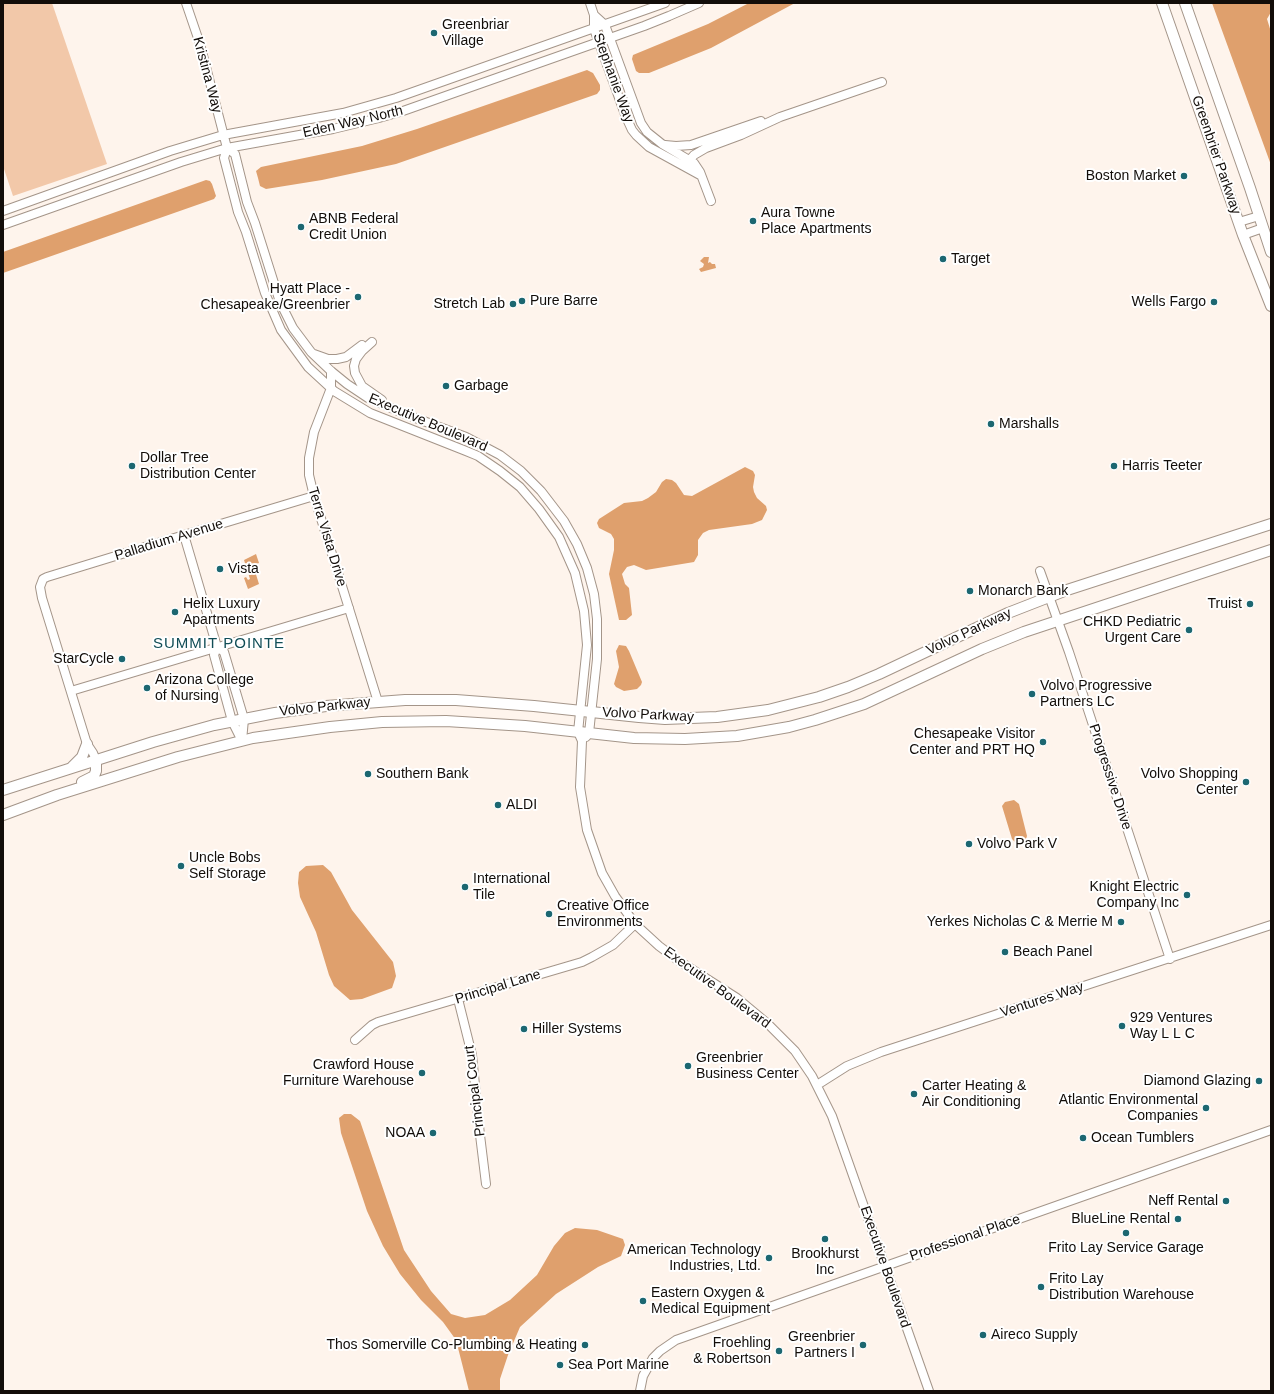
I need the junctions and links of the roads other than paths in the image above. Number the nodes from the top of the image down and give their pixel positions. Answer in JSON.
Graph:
{"nodes":[{"id":1,"x":186,"y":3,"type":"edge"},
{"id":2,"x":590,"y":3,"type":"edge"},
{"id":3,"x":665,"y":3,"type":"edge"},
{"id":4,"x":699,"y":3,"type":"edge"},
{"id":5,"x":1162,"y":3,"type":"edge"},
{"id":6,"x":1185,"y":3,"type":"edge"},
{"id":7,"x":594,"y":15,"type":"junction"},
{"id":8,"x":605,"y":25,"type":"junction"},
{"id":9,"x":594,"y":29,"type":"junction"},
{"id":10,"x":609,"y":38,"type":"junction"},
{"id":11,"x":599,"y":42,"type":"junction"},
{"id":12,"x":882,"y":82,"type":"dead end"},
{"id":13,"x":780,"y":117,"type":"junction"},
{"id":14,"x":734,"y":130,"type":"junction"},
{"id":15,"x":223,"y":135,"type":"junction"},
{"id":16,"x":662,"y":144,"type":"junction"},
{"id":17,"x":227,"y":148,"type":"junction"},
{"id":18,"x":684,"y":161,"type":"junction"},
{"id":19,"x":711,"y":201,"type":"dead end"},
{"id":20,"x":3,"y":211,"type":"edge"},
{"id":21,"x":1259,"y":216,"type":"junction"},
{"id":22,"x":1239,"y":222,"type":"junction"},
{"id":23,"x":3,"y":225,"type":"edge"},
{"id":24,"x":1263,"y":228,"type":"junction"},
{"id":25,"x":1244,"y":234,"type":"junction"},
{"id":26,"x":1271,"y":252,"type":"edge"},
{"id":27,"x":1271,"y":306,"type":"edge"},
{"id":28,"x":312,"y":353,"type":"junction"},
{"id":29,"x":331,"y":371,"type":"junction"},
{"id":30,"x":331,"y":388,"type":"junction"},
{"id":31,"x":394,"y":409,"type":"junction"},
{"id":32,"x":314,"y":496,"type":"junction"},
{"id":33,"x":1271,"y":524,"type":"edge"},
{"id":34,"x":184,"y":535,"type":"junction"},
{"id":35,"x":1271,"y":550,"type":"edge"},
{"id":36,"x":1040,"y":571,"type":"dead end"},
{"id":37,"x":1049,"y":597,"type":"junction"},
{"id":38,"x":349,"y":608,"type":"junction"},
{"id":39,"x":1058,"y":620,"type":"junction"},
{"id":40,"x":217,"y":647,"type":"junction"},
{"id":41,"x":71,"y":691,"type":"junction"},
{"id":42,"x":378,"y":702,"type":"junction"},
{"id":43,"x":581,"y":711,"type":"junction"},
{"id":44,"x":591,"y":712,"type":"junction"},
{"id":45,"x":244,"y":719,"type":"junction"},
{"id":46,"x":232,"y":721,"type":"junction"},
{"id":47,"x":589,"y":733,"type":"junction"},
{"id":48,"x":580,"y":736,"type":"junction"},
{"id":49,"x":242,"y":741,"type":"junction"},
{"id":50,"x":87,"y":744,"type":"junction"},
{"id":51,"x":96,"y":760,"type":"junction"},
{"id":52,"x":69,"y":769,"type":"junction"},
{"id":53,"x":3,"y":790,"type":"edge"},
{"id":54,"x":4,"y":815,"type":"edge"},
{"id":55,"x":635,"y":924,"type":"junction"},
{"id":56,"x":1271,"y":925,"type":"edge"},
{"id":57,"x":1170,"y":959,"type":"junction"},
{"id":58,"x":458,"y":999,"type":"junction"},
{"id":59,"x":355,"y":1040,"type":"dead end"},
{"id":60,"x":817,"y":1085,"type":"junction"},
{"id":61,"x":1271,"y":1130,"type":"edge"},
{"id":62,"x":486,"y":1184,"type":"dead end"},
{"id":63,"x":885,"y":1266,"type":"junction"},
{"id":64,"x":640,"y":1391,"type":"edge"},
{"id":65,"x":929,"y":1391,"type":"edge"}],
"edges":[{"from":1,"to":15,"type":"street","name":"Kristina Way"},
{"from":2,"to":7,"type":"street","name":"Stephanie Way"},
{"from":3,"to":8,"type":"street","name":"Eden Way North"},
{"from":4,"to":10,"type":"street","name":"Eden Way North"},
{"from":5,"to":22,"type":"main road","name":"Greenbrier Parkway"},
{"from":6,"to":21,"type":"main road","name":"Greenbrier Parkway"},
{"from":7,"to":8,"type":"street","name":"Stephanie Way"},
{"from":7,"to":9,"type":"street","name":"Stephanie Way"},
{"from":8,"to":9,"type":"street","name":"Eden Way North"},
{"from":8,"to":10,"type":"street","name":"Stephanie Way"},
{"from":9,"to":11,"type":"street","name":"Stephanie Way"},
{"from":9,"to":15,"type":"street","name":"Eden Way North"},
{"from":10,"to":11,"type":"street","name":"Eden Way North"},
{"from":10,"to":16,"type":"street","name":"Stephanie Way"},
{"from":11,"to":17,"type":"street","name":"Eden Way North"},
{"from":11,"to":18,"type":"street","name":"Stephanie Way"},
{"from":12,"to":13,"type":"street"},
{"from":13,"to":14,"type":"street"},
{"from":13,"to":18,"type":"street"},
{"from":14,"to":16,"type":"street"},
{"from":14,"to":18,"type":"street"},
{"from":15,"to":17,"type":"street","name":"Kristina Way"},
{"from":15,"to":20,"type":"street","name":"Eden Way North"},
{"from":16,"to":18,"type":"street","name":"Stephanie Way"},
{"from":17,"to":23,"type":"street","name":"Eden Way North"},
{"from":17,"to":28,"type":"street","name":"Executive Boulevard"},
{"from":17,"to":30,"type":"street","name":"Executive Boulevard"},
{"from":18,"to":19,"type":"street","name":"Stephanie Way"},
{"from":21,"to":22,"type":"street"},
{"from":21,"to":24,"type":"main road","name":"Greenbrier Parkway"},
{"from":22,"to":25,"type":"main road","name":"Greenbrier Parkway"},
{"from":24,"to":25,"type":"street"},
{"from":24,"to":26,"type":"main road","name":"Greenbrier Parkway"},
{"from":25,"to":27,"type":"main road","name":"Greenbrier Parkway"},
{"from":28,"to":29,"type":"street","name":"Executive Boulevard"},
{"from":28,"to":31,"type":"street"},
{"from":29,"to":30,"type":"street","name":"Terra Vista Drive"},
{"from":29,"to":31,"type":"street","name":"Executive Boulevard"},
{"from":30,"to":32,"type":"street","name":"Terra Vista Drive"},
{"from":30,"to":43,"type":"street","name":"Executive Boulevard"},
{"from":31,"to":44,"type":"street","name":"Executive Boulevard"},
{"from":32,"to":34,"type":"street","name":"Palladium Avenue"},
{"from":32,"to":38,"type":"street","name":"Terra Vista Drive"},
{"from":33,"to":37,"type":"main road","name":"Volvo Parkway"},
{"from":34,"to":40,"type":"street"},
{"from":34,"to":41,"type":"street","name":"Palladium Avenue"},
{"from":35,"to":39,"type":"main road","name":"Volvo Parkway"},
{"from":36,"to":37,"type":"street","name":"Progressive Drive"},
{"from":37,"to":39,"type":"street","name":"Progressive Drive"},
{"from":37,"to":44,"type":"main road","name":"Volvo Parkway"},
{"from":38,"to":40,"type":"street"},
{"from":38,"to":42,"type":"street","name":"Terra Vista Drive"},
{"from":39,"to":47,"type":"main road","name":"Volvo Parkway"},
{"from":39,"to":57,"type":"street","name":"Progressive Drive"},
{"from":40,"to":41,"type":"street"},
{"from":40,"to":45,"type":"street"},
{"from":40,"to":46,"type":"street"},
{"from":41,"to":50,"type":"street"},
{"from":42,"to":43,"type":"main road","name":"Volvo Parkway"},
{"from":42,"to":45,"type":"main road","name":"Volvo Parkway"},
{"from":43,"to":44,"type":"main road","name":"Volvo Parkway"},
{"from":43,"to":48,"type":"street","name":"Executive Boulevard"},
{"from":44,"to":47,"type":"street","name":"Executive Boulevard"},
{"from":45,"to":46,"type":"main road","name":"Volvo Parkway"},
{"from":45,"to":49,"type":"street"},
{"from":46,"to":49,"type":"street"},
{"from":46,"to":51,"type":"main road","name":"Volvo Parkway"},
{"from":47,"to":48,"type":"main road","name":"Volvo Parkway"},
{"from":48,"to":49,"type":"main road","name":"Volvo Parkway"},
{"from":48,"to":55,"type":"street","name":"Executive Boulevard"},
{"from":49,"to":54,"type":"main road","name":"Volvo Parkway"},
{"from":50,"to":51,"type":"street"},
{"from":50,"to":52,"type":"main road"},
{"from":51,"to":52,"type":"main road","name":"Volvo Parkway"},
{"from":51,"to":54,"type":"main road"},
{"from":52,"to":53,"type":"main road","name":"Volvo Parkway"},
{"from":55,"to":58,"type":"street","name":"Principal Lane"},
{"from":55,"to":60,"type":"street","name":"Executive Boulevard"},
{"from":56,"to":57,"type":"street","name":"Ventures Way"},
{"from":57,"to":60,"type":"street","name":"Ventures Way"},
{"from":58,"to":59,"type":"street","name":"Principal Lane"},
{"from":58,"to":62,"type":"street","name":"Principal Court"},
{"from":60,"to":63,"type":"street","name":"Executive Boulevard"},
{"from":61,"to":63,"type":"street","name":"Professional Place"},
{"from":63,"to":64,"type":"street","name":"Professional Place"},
{"from":63,"to":65,"type":"street","name":"Executive Boulevard"}]}
